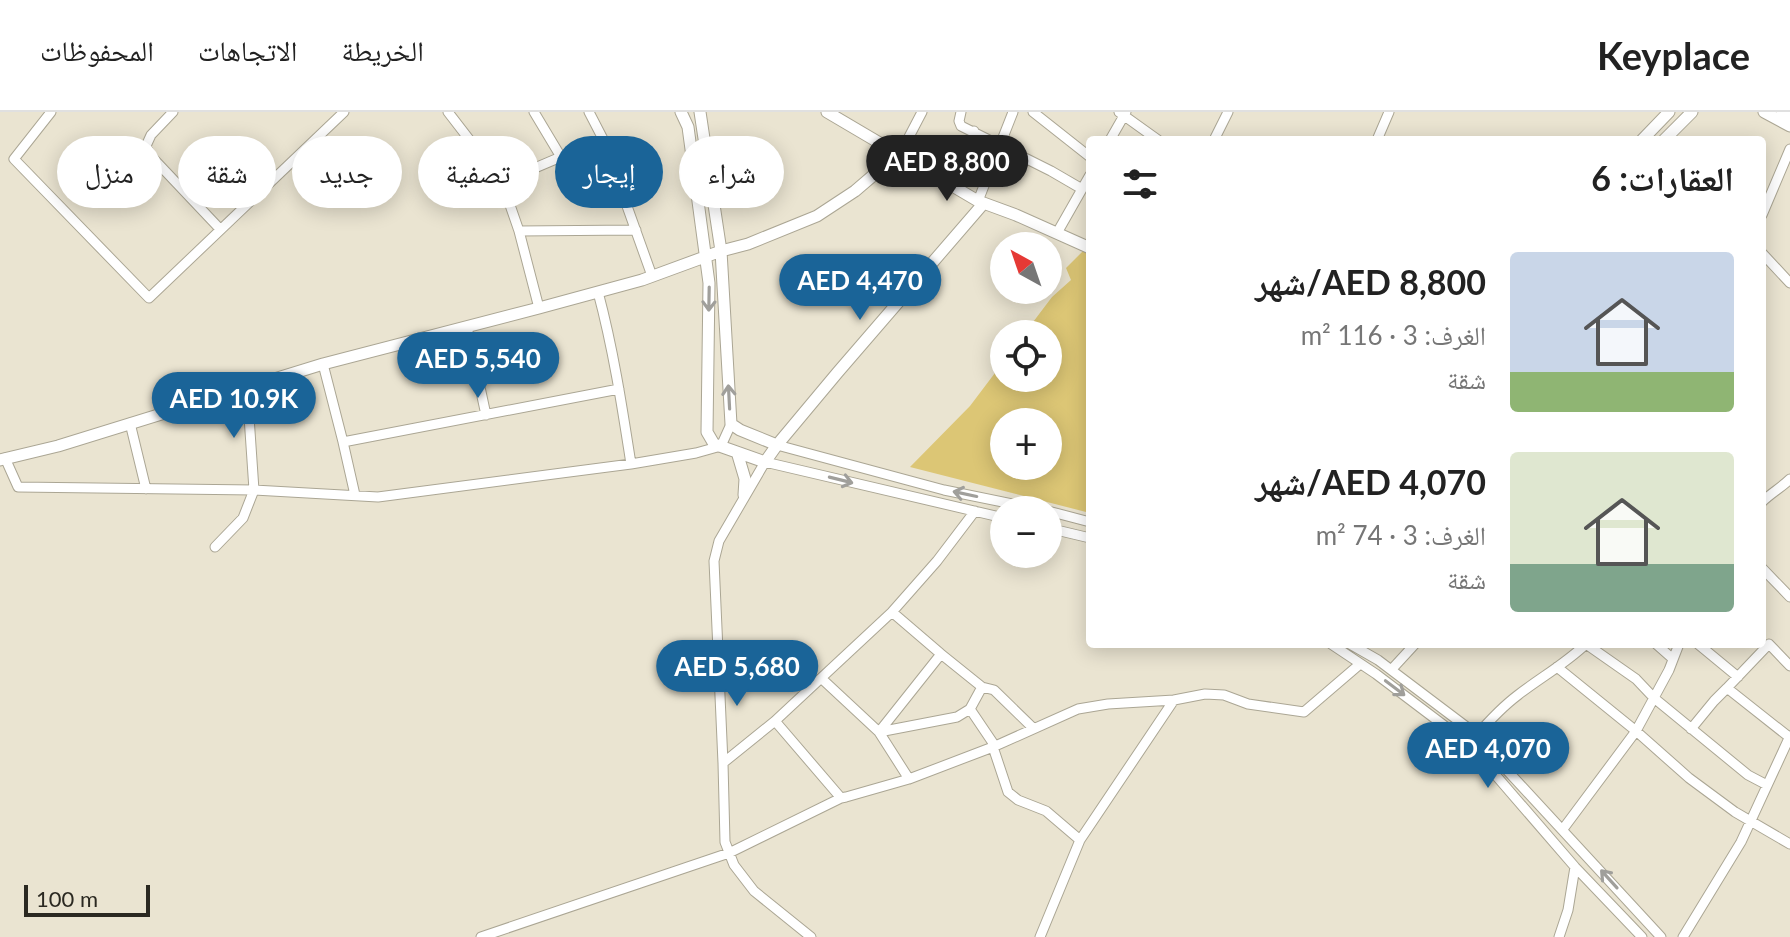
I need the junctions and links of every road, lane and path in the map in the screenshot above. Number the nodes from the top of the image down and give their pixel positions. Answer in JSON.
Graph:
{"nodes":[{"id":1,"x":51,"y":112,"type":"edge"},
{"id":2,"x":173,"y":112,"type":"edge"},
{"id":3,"x":344,"y":112,"type":"edge"},
{"id":4,"x":448,"y":112,"type":"edge"},
{"id":5,"x":534,"y":112,"type":"edge"},
{"id":6,"x":589,"y":112,"type":"edge"},
{"id":7,"x":681,"y":112,"type":"edge"},
{"id":8,"x":700,"y":112,"type":"edge"},
{"id":9,"x":827,"y":112,"type":"edge"},
{"id":10,"x":922,"y":112,"type":"edge"},
{"id":11,"x":961,"y":112,"type":"edge"},
{"id":12,"x":1013,"y":112,"type":"edge"},
{"id":13,"x":1033,"y":112,"type":"edge"},
{"id":14,"x":1228,"y":112,"type":"edge"},
{"id":15,"x":1389,"y":112,"type":"edge"},
{"id":16,"x":1692,"y":112,"type":"edge"},
{"id":17,"x":1764,"y":112,"type":"edge"},
{"id":18,"x":1782,"y":112,"type":"edge"},
{"id":19,"x":1123,"y":113,"type":"edge"},
{"id":20,"x":1664,"y":114,"type":"edge"},
{"id":21,"x":1790,"y":116,"type":"edge"},
{"id":22,"x":1790,"y":126,"type":"edge"},
{"id":23,"x":974,"y":131,"type":"junction"},
{"id":24,"x":467,"y":136,"type":"edge"},
{"id":25,"x":601,"y":136,"type":"edge"},
{"id":26,"x":1112,"y":136,"type":"edge"},
{"id":27,"x":1153,"y":136,"type":"edge"},
{"id":28,"x":1216,"y":136,"type":"edge"},
{"id":29,"x":1379,"y":136,"type":"edge"},
{"id":30,"x":1645,"y":136,"type":"edge"},
{"id":31,"x":1668,"y":136,"type":"edge"},
{"id":32,"x":999,"y":144,"type":"junction"},
{"id":33,"x":555,"y":147,"type":"edge"},
{"id":34,"x":1790,"y":149,"type":"edge"},
{"id":35,"x":1086,"y":154,"type":"edge"},
{"id":36,"x":898,"y":156,"type":"junction"},
{"id":37,"x":1086,"y":182,"type":"edge"},
{"id":38,"x":951,"y":185,"type":"junction"},
{"id":39,"x":1082,"y":189,"type":"junction"},
{"id":40,"x":981,"y":203,"type":"junction"},
{"id":41,"x":1766,"y":206,"type":"edge"},
{"id":42,"x":511,"y":208,"type":"edge"},
{"id":43,"x":628,"y":208,"type":"edge"},
{"id":44,"x":220,"y":229,"type":"junction"},
{"id":45,"x":636,"y":230,"type":"junction"},
{"id":46,"x":519,"y":231,"type":"junction"},
{"id":47,"x":1055,"y":232,"type":"edge"},
{"id":48,"x":1058,"y":232,"type":"edge"},
{"id":49,"x":1062,"y":235,"type":"edge"},
{"id":50,"x":1086,"y":246,"type":"edge"},
{"id":51,"x":721,"y":251,"type":"junction"},
{"id":52,"x":706,"y":257,"type":"junction"},
{"id":53,"x":1766,"y":257,"type":"edge"},
{"id":54,"x":652,"y":276,"type":"junction"},
{"id":55,"x":1790,"y":283,"type":"edge"},
{"id":56,"x":598,"y":292,"type":"junction"},
{"id":57,"x":539,"y":308,"type":"junction"},
{"id":58,"x":467,"y":327,"type":"junction"},
{"id":59,"x":323,"y":364,"type":"junction"},
{"id":60,"x":247,"y":387,"type":"junction"},
{"id":61,"x":619,"y":389,"type":"junction"},
{"id":62,"x":486,"y":415,"type":"junction"},
{"id":63,"x":130,"y":423,"type":"junction"},
{"id":64,"x":731,"y":424,"type":"junction"},
{"id":65,"x":343,"y":442,"type":"junction"},
{"id":66,"x":777,"y":445,"type":"junction"},
{"id":67,"x":721,"y":446,"type":"junction"},
{"id":68,"x":737,"y":452,"type":"junction"},
{"id":69,"x":2,"y":459,"type":"edge"},
{"id":70,"x":765,"y":462,"type":"junction"},
{"id":71,"x":631,"y":464,"type":"junction"},
{"id":72,"x":1790,"y":479,"type":"edge"},
{"id":73,"x":146,"y":489,"type":"junction"},
{"id":74,"x":254,"y":490,"type":"junction"},
{"id":75,"x":1779,"y":490,"type":"junction"},
{"id":76,"x":355,"y":495,"type":"junction"},
{"id":77,"x":744,"y":495,"type":"junction"},
{"id":78,"x":1766,"y":498,"type":"edge"},
{"id":79,"x":1790,"y":498,"type":"edge"},
{"id":80,"x":990,"y":499,"type":"edge"},
{"id":81,"x":975,"y":511,"type":"junction"},
{"id":82,"x":990,"y":515,"type":"edge"},
{"id":83,"x":1062,"y":515,"type":"edge"},
{"id":84,"x":1086,"y":521,"type":"edge"},
{"id":85,"x":1062,"y":531,"type":"edge"},
{"id":86,"x":1086,"y":537,"type":"edge"},
{"id":87,"x":215,"y":547,"type":"dead end"},
{"id":88,"x":1766,"y":572,"type":"edge"},
{"id":89,"x":1790,"y":597,"type":"edge"},
{"id":90,"x":892,"y":612,"type":"junction"},
{"id":91,"x":1766,"y":647,"type":"edge"},
{"id":92,"x":1337,"y":648,"type":"edge"},
{"id":93,"x":1357,"y":648,"type":"edge"},
{"id":94,"x":1411,"y":648,"type":"edge"},
{"id":95,"x":1581,"y":648,"type":"edge"},
{"id":96,"x":1592,"y":648,"type":"edge"},
{"id":97,"x":1661,"y":648,"type":"edge"},
{"id":98,"x":1677,"y":648,"type":"edge"},
{"id":99,"x":1703,"y":648,"type":"edge"},
{"id":100,"x":1765,"y":648,"type":"edge"},
{"id":101,"x":941,"y":654,"type":"junction"},
{"id":102,"x":1673,"y":659,"type":"junction"},
{"id":103,"x":1360,"y":664,"type":"junction"},
{"id":104,"x":1790,"y":666,"type":"edge"},
{"id":105,"x":1557,"y":667,"type":"junction"},
{"id":106,"x":1392,"y":669,"type":"junction"},
{"id":107,"x":1738,"y":677,"type":"junction"},
{"id":108,"x":821,"y":678,"type":"junction"},
{"id":109,"x":982,"y":687,"type":"junction"},
{"id":110,"x":1727,"y":688,"type":"junction"},
{"id":111,"x":1654,"y":698,"type":"junction"},
{"id":112,"x":1174,"y":700,"type":"junction"},
{"id":113,"x":970,"y":709,"type":"junction"},
{"id":114,"x":775,"y":721,"type":"junction"},
{"id":115,"x":1033,"y":728,"type":"junction"},
{"id":116,"x":1691,"y":729,"type":"junction"},
{"id":117,"x":1636,"y":731,"type":"junction"},
{"id":118,"x":879,"y":732,"type":"junction"},
{"id":119,"x":1476,"y":736,"type":"junction"},
{"id":120,"x":1790,"y":737,"type":"edge"},
{"id":121,"x":994,"y":746,"type":"junction"},
{"id":122,"x":723,"y":763,"type":"junction"},
{"id":123,"x":909,"y":779,"type":"junction"},
{"id":124,"x":1767,"y":785,"type":"junction"},
{"id":125,"x":841,"y":798,"type":"junction"},
{"id":126,"x":1751,"y":821,"type":"junction"},
{"id":127,"x":1563,"y":829,"type":"junction"},
{"id":128,"x":1080,"y":840,"type":"junction"},
{"id":129,"x":1790,"y":844,"type":"edge"},
{"id":130,"x":729,"y":853,"type":"junction"},
{"id":131,"x":1575,"y":867,"type":"junction"},
{"id":132,"x":481,"y":937,"type":"edge"},
{"id":133,"x":811,"y":937,"type":"edge"},
{"id":134,"x":1040,"y":937,"type":"edge"},
{"id":135,"x":1559,"y":937,"type":"edge"},
{"id":136,"x":1642,"y":937,"type":"edge"},
{"id":137,"x":1661,"y":937,"type":"edge"},
{"id":138,"x":1683,"y":937,"type":"edge"}],
"edges":[{"from":1,"to":44,"type":"street"},
{"from":2,"to":44,"type":"street"},
{"from":3,"to":44,"type":"street"},
{"from":4,"to":24,"type":"street"},
{"from":5,"to":33,"type":"street"},
{"from":6,"to":25,"type":"street"},
{"from":7,"to":52,"type":"main road"},
{"from":8,"to":51,"type":"main road"},
{"from":9,"to":36,"type":"main road"},
{"from":10,"to":36,"type":"street"},
{"from":11,"to":23,"type":"street"},
{"from":12,"to":32,"type":"street"},
{"from":13,"to":35,"type":"street"},
{"from":14,"to":28,"type":"street"},
{"from":15,"to":29,"type":"street"},
{"from":16,"to":31,"type":"main road"},
{"from":17,"to":22,"type":"main road"},
{"from":18,"to":21,"type":"main road"},
{"from":19,"to":26,"type":"street"},
{"from":19,"to":27,"type":"street"},
{"from":20,"to":30,"type":"main road"},
{"from":23,"to":32,"type":"street"},
{"from":23,"to":38,"type":"street"},
{"from":32,"to":39,"type":"street"},
{"from":32,"to":40,"type":"street"},
{"from":34,"to":41,"type":"street"},
{"from":36,"to":38,"type":"main road"},
{"from":36,"to":51,"type":"main road"},
{"from":37,"to":39,"type":"street"},
{"from":38,"to":40,"type":"main road"},
{"from":39,"to":48,"type":"street"},
{"from":40,"to":47,"type":"main road"},
{"from":40,"to":66,"type":"main road"},
{"from":42,"to":46,"type":"street"},
{"from":43,"to":45,"type":"street"},
{"from":45,"to":46,"type":"street"},
{"from":45,"to":54,"type":"street"},
{"from":46,"to":57,"type":"street"},
{"from":49,"to":50,"type":"main road"},
{"from":51,"to":52,"type":"main road"},
{"from":64,"to":51,"type":"main road","one_way":true},
{"from":52,"to":54,"type":"main road"},
{"from":52,"to":67,"type":"main road","one_way":true},
{"from":53,"to":55,"type":"street"},
{"from":54,"to":56,"type":"main road"},
{"from":56,"to":57,"type":"main road"},
{"from":56,"to":61,"type":"street"},
{"from":57,"to":58,"type":"main road"},
{"from":58,"to":59,"type":"main road"},
{"from":58,"to":62,"type":"street"},
{"from":59,"to":60,"type":"main road"},
{"from":59,"to":65,"type":"street"},
{"from":60,"to":63,"type":"main road"},
{"from":60,"to":74,"type":"street"},
{"from":61,"to":62,"type":"street"},
{"from":61,"to":71,"type":"street"},
{"from":62,"to":65,"type":"street"},
{"from":63,"to":69,"type":"main road"},
{"from":63,"to":73,"type":"street"},
{"from":64,"to":66,"type":"main road"},
{"from":64,"to":67,"type":"street"},
{"from":65,"to":76,"type":"street"},
{"from":66,"to":70,"type":"main road"},
{"from":80,"to":66,"type":"street","one_way":true},
{"from":67,"to":68,"type":"main road"},
{"from":67,"to":71,"type":"street"},
{"from":68,"to":70,"type":"main road"},
{"from":68,"to":77,"type":"main road"},
{"from":69,"to":73,"type":"street"},
{"from":70,"to":77,"type":"street"},
{"from":70,"to":81,"type":"street","one_way":true},
{"from":71,"to":76,"type":"street"},
{"from":72,"to":75,"type":"street"},
{"from":73,"to":74,"type":"street"},
{"from":74,"to":76,"type":"street"},
{"from":74,"to":87,"type":"street"},
{"from":75,"to":78,"type":"street"},
{"from":75,"to":79,"type":"street"},
{"from":77,"to":122,"type":"street"},
{"from":81,"to":82,"type":"street"},
{"from":81,"to":90,"type":"street"},
{"from":83,"to":84,"type":"street"},
{"from":85,"to":86,"type":"street"},
{"from":88,"to":89,"type":"street"},
{"from":90,"to":101,"type":"street"},
{"from":90,"to":108,"type":"street"},
{"from":91,"to":104,"type":"street"},
{"from":92,"to":103,"type":"street"},
{"from":93,"to":106,"type":"street"},
{"from":94,"to":106,"type":"street"},
{"from":95,"to":105,"type":"street"},
{"from":96,"to":111,"type":"street"},
{"from":97,"to":102,"type":"street"},
{"from":98,"to":102,"type":"street"},
{"from":99,"to":107,"type":"street"},
{"from":100,"to":107,"type":"street"},
{"from":101,"to":109,"type":"street"},
{"from":101,"to":118,"type":"street"},
{"from":102,"to":111,"type":"street"},
{"from":103,"to":112,"type":"street"},
{"from":103,"to":131,"type":"street","one_way":true},
{"from":105,"to":117,"type":"street"},
{"from":105,"to":119,"type":"street"},
{"from":106,"to":119,"type":"street"},
{"from":107,"to":110,"type":"street"},
{"from":108,"to":114,"type":"street"},
{"from":108,"to":118,"type":"street"},
{"from":109,"to":113,"type":"street"},
{"from":109,"to":115,"type":"street"},
{"from":110,"to":116,"type":"street"},
{"from":110,"to":120,"type":"street"},
{"from":111,"to":116,"type":"street"},
{"from":111,"to":117,"type":"street"},
{"from":112,"to":115,"type":"street"},
{"from":112,"to":128,"type":"street"},
{"from":113,"to":118,"type":"street"},
{"from":113,"to":121,"type":"street"},
{"from":114,"to":122,"type":"street"},
{"from":114,"to":125,"type":"street"},
{"from":115,"to":121,"type":"street"},
{"from":116,"to":124,"type":"street"},
{"from":117,"to":126,"type":"street"},
{"from":117,"to":127,"type":"street"},
{"from":118,"to":123,"type":"street"},
{"from":119,"to":127,"type":"street"},
{"from":120,"to":124,"type":"street"},
{"from":121,"to":123,"type":"street"},
{"from":121,"to":128,"type":"street"},
{"from":122,"to":130,"type":"street"},
{"from":123,"to":125,"type":"street"},
{"from":124,"to":126,"type":"street"},
{"from":125,"to":130,"type":"street"},
{"from":126,"to":129,"type":"street"},
{"from":126,"to":138,"type":"street"},
{"from":137,"to":127,"type":"street","one_way":true},
{"from":128,"to":134,"type":"street"},
{"from":130,"to":132,"type":"street"},
{"from":130,"to":133,"type":"street"},
{"from":131,"to":135,"type":"street"},
{"from":131,"to":136,"type":"street"}]}
